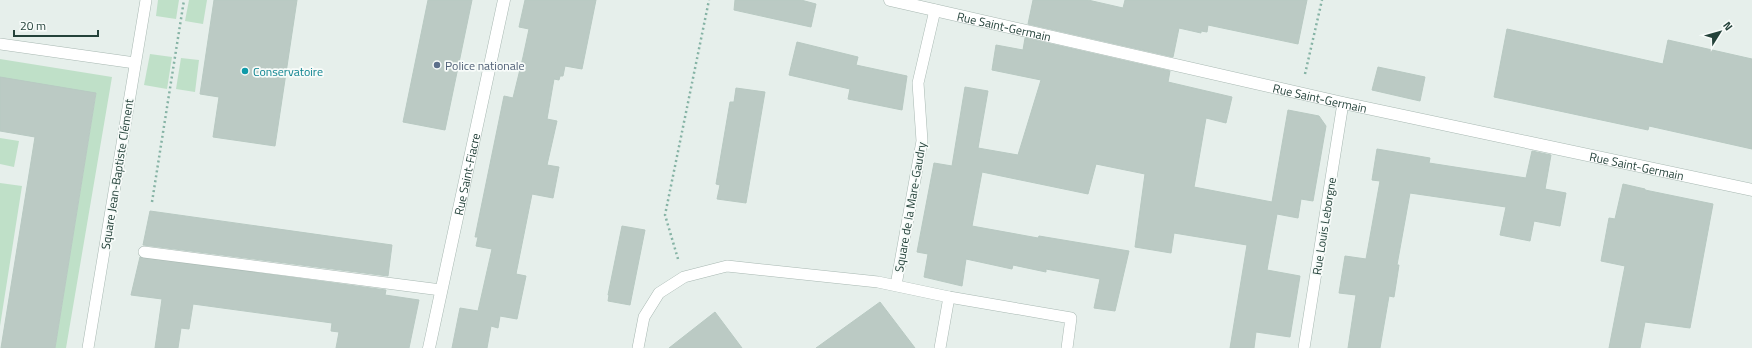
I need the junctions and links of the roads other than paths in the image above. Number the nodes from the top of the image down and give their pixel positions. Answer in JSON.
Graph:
{"nodes":[{"id":1,"x":146,"y":0,"type":"edge"},
{"id":2,"x":504,"y":0,"type":"edge"},
{"id":3,"x":890,"y":0,"type":"edge"},
{"id":4,"x":935,"y":10,"type":"junction"},
{"id":5,"x":0,"y":44,"type":"edge"},
{"id":6,"x":135,"y":63,"type":"junction"},
{"id":7,"x":1343,"y":103,"type":"junction"},
{"id":8,"x":1752,"y":190,"type":"edge"},
{"id":9,"x":144,"y":252,"type":"dead end"},
{"id":10,"x":896,"y":285,"type":"junction"},
{"id":11,"x":440,"y":290,"type":"junction"},
{"id":12,"x":949,"y":297,"type":"junction"},
{"id":13,"x":88,"y":348,"type":"edge"},
{"id":14,"x":429,"y":348,"type":"edge"},
{"id":15,"x":638,"y":348,"type":"edge"},
{"id":16,"x":940,"y":348,"type":"edge"},
{"id":17,"x":1066,"y":348,"type":"edge"},
{"id":18,"x":1304,"y":348,"type":"edge"}],
"edges":[{"from":1,"to":6,"type":"lane","name":"Square Jean-Baptiste Clément"},
{"from":2,"to":11,"type":"street","name":"Rue Saint-Fiacre"},
{"from":3,"to":4,"type":"street","name":"Rue Saint-Germain"},
{"from":4,"to":7,"type":"street","name":"Rue Saint-Germain"},
{"from":4,"to":10,"type":"lane","name":"Square de la Mare-Gaudry"},
{"from":5,"to":6,"type":"lane"},
{"from":6,"to":13,"type":"lane","name":"Square Jean-Baptiste Clément"},
{"from":7,"to":8,"type":"street","name":"Rue Saint-Germain"},
{"from":7,"to":18,"type":"lane","name":"Rue Louis Leborgne"},
{"from":9,"to":11,"type":"lane"},
{"from":10,"to":12,"type":"lane","name":"Square de la Mare-Gaudry"},
{"from":10,"to":15,"type":"lane","name":"Square de la Mare-Gaudry"},
{"from":11,"to":14,"type":"street","name":"Rue Saint-Fiacre"},
{"from":12,"to":16,"type":"lane"},
{"from":12,"to":17,"type":"lane","name":"Square de la Mare-Gaudry"}]}
